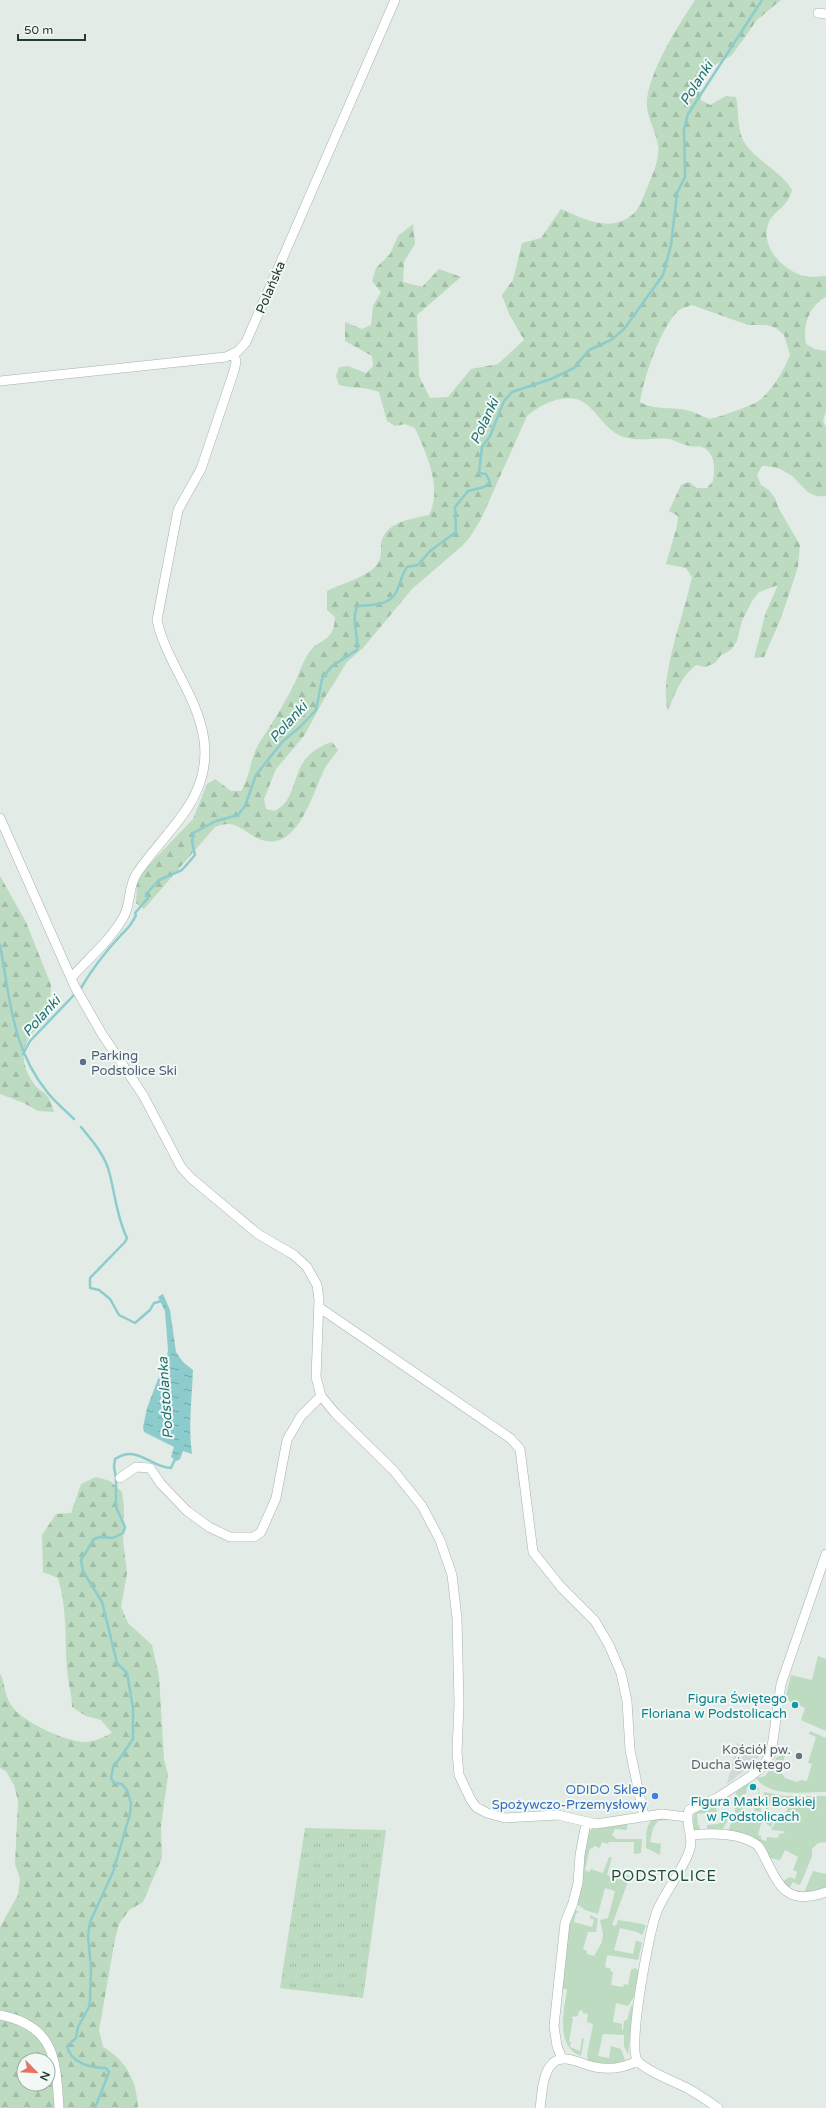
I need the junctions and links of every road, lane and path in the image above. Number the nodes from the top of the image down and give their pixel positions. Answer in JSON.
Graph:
{"nodes":[{"id":1,"x":395,"y":0,"type":"edge"},
{"id":2,"x":234,"y":353,"type":"junction"},
{"id":3,"x":0,"y":381,"type":"edge"},
{"id":4,"x":0,"y":818,"type":"edge"},
{"id":5,"x":71,"y":978,"type":"junction"},
{"id":6,"x":320,"y":1308,"type":"junction"},
{"id":7,"x":321,"y":1396,"type":"junction"},
{"id":8,"x":120,"y":1478,"type":"dead end"},
{"id":9,"x":826,"y":1554,"type":"edge"},
{"id":10,"x":644,"y":1817,"type":"junction"},
{"id":11,"x":687,"y":1817,"type":"junction"},
{"id":12,"x":586,"y":1823,"type":"junction"},
{"id":13,"x":691,"y":1835,"type":"junction"},
{"id":14,"x":826,"y":1892,"type":"edge"},
{"id":15,"x":0,"y":2015,"type":"edge"},
{"id":16,"x":562,"y":2059,"type":"junction"},
{"id":17,"x":637,"y":2061,"type":"junction"},
{"id":18,"x":59,"y":2108,"type":"edge"},
{"id":19,"x":540,"y":2108,"type":"edge"},
{"id":20,"x":718,"y":2108,"type":"edge"}],
"edges":[{"from":1,"to":2,"type":"street","name":"Polańska"},
{"from":2,"to":3,"type":"street"},
{"from":2,"to":5,"type":"street"},
{"from":4,"to":5,"type":"street"},
{"from":5,"to":6,"type":"street"},
{"from":6,"to":7,"type":"street"},
{"from":6,"to":10,"type":"street"},
{"from":7,"to":8,"type":"street"},
{"from":7,"to":12,"type":"street"},
{"from":9,"to":11,"type":"street"},
{"from":10,"to":11,"type":"street"},
{"from":10,"to":12,"type":"street"},
{"from":11,"to":13,"type":"street"},
{"from":12,"to":16,"type":"street"},
{"from":13,"to":14,"type":"street"},
{"from":13,"to":17,"type":"street"},
{"from":15,"to":18,"type":"street"},
{"from":16,"to":17,"type":"street"},
{"from":16,"to":19,"type":"street"},
{"from":17,"to":20,"type":"street"}]}
